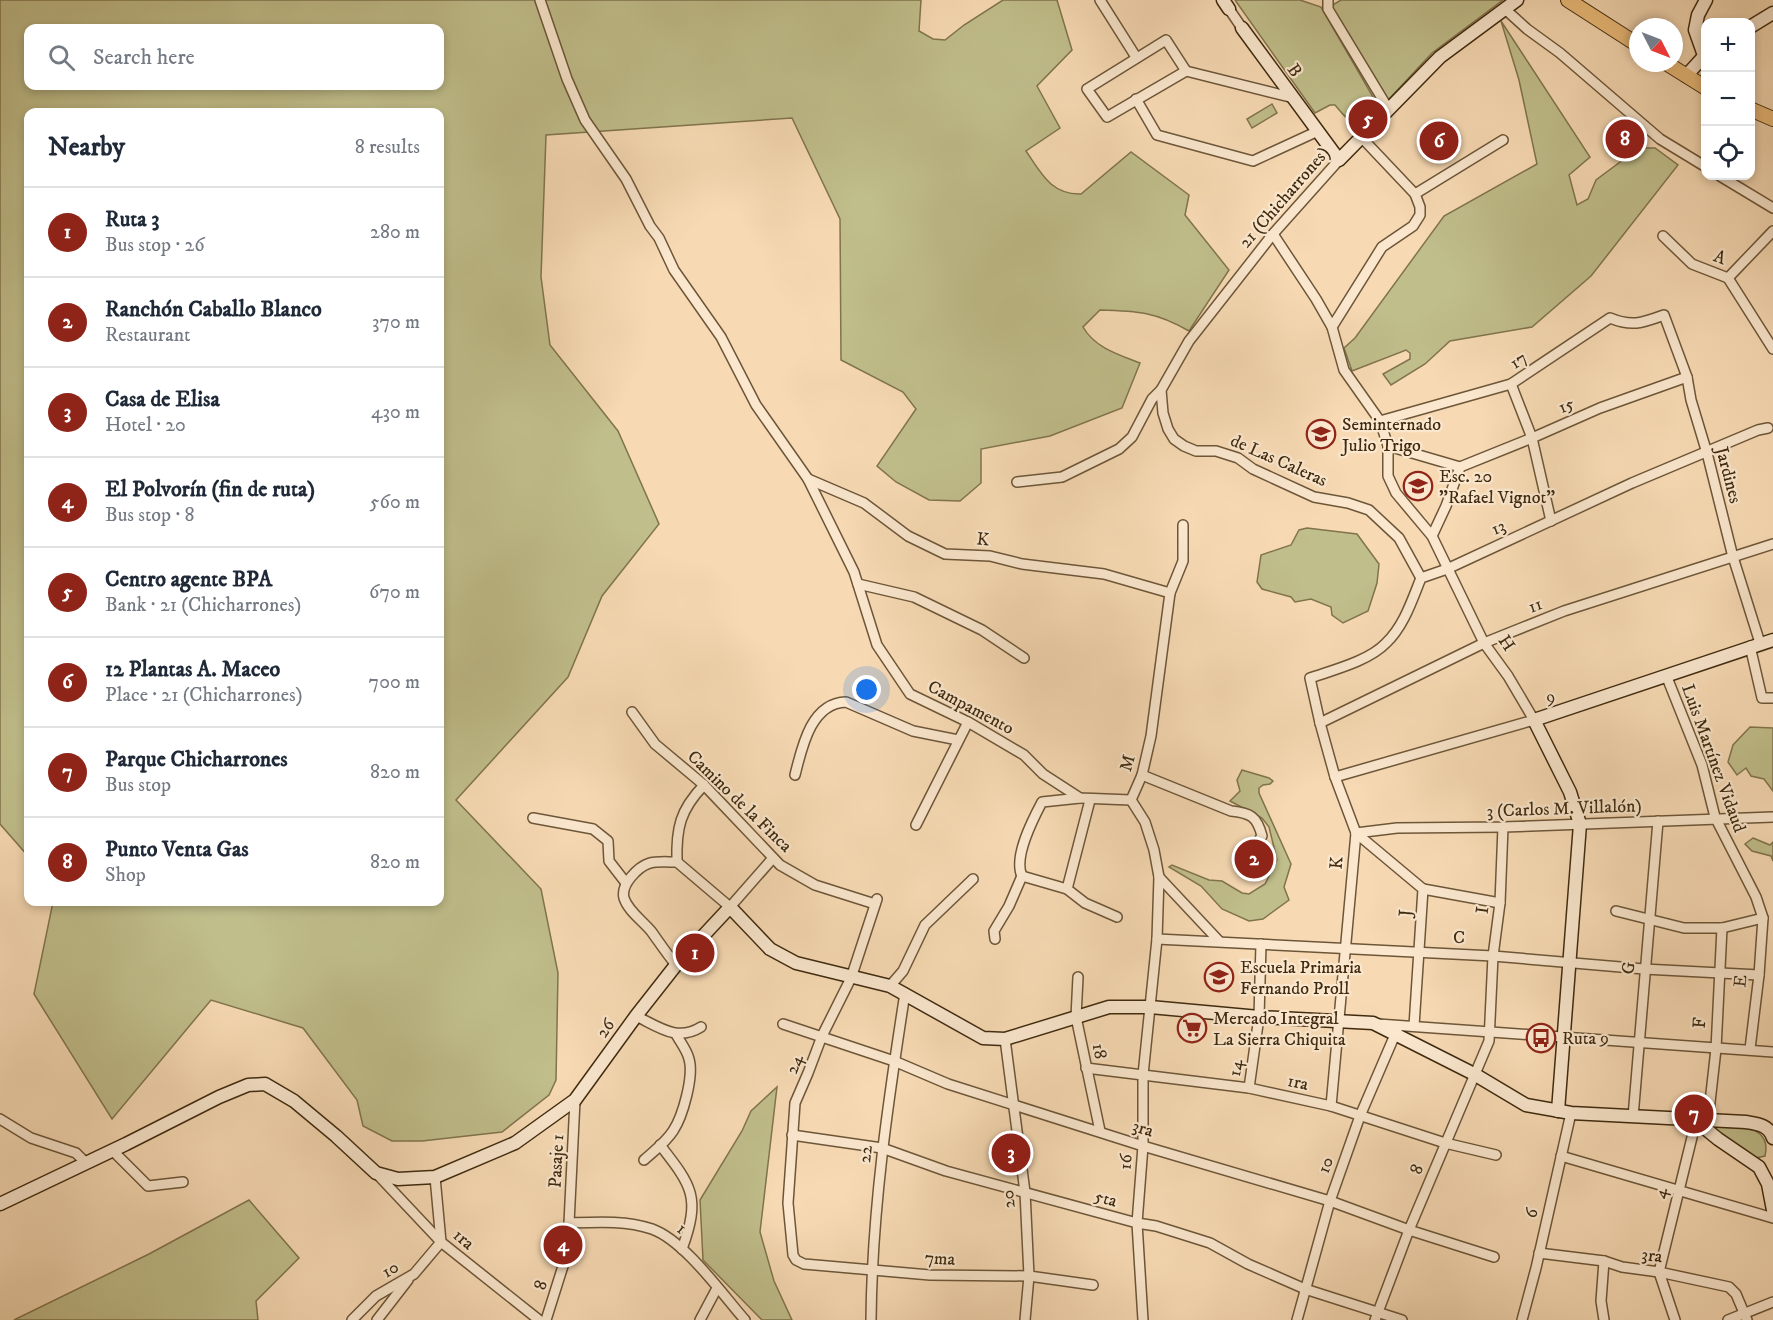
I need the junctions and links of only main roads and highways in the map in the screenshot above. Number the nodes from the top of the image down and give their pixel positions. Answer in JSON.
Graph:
{"nodes":[{"id":1,"x":1568,"y":0,"type":"edge"},
{"id":2,"x":1629,"y":39,"type":"edge"},
{"id":3,"x":1680,"y":72,"type":"edge"},
{"id":4,"x":1701,"y":85,"type":"edge"},
{"id":5,"x":1755,"y":112,"type":"edge"},
{"id":6,"x":1773,"y":119,"type":"edge"}],
"edges":[{"from":1,"to":2,"type":"main road"},
{"from":3,"to":4,"type":"main road"},
{"from":5,"to":6,"type":"main road"}]}
